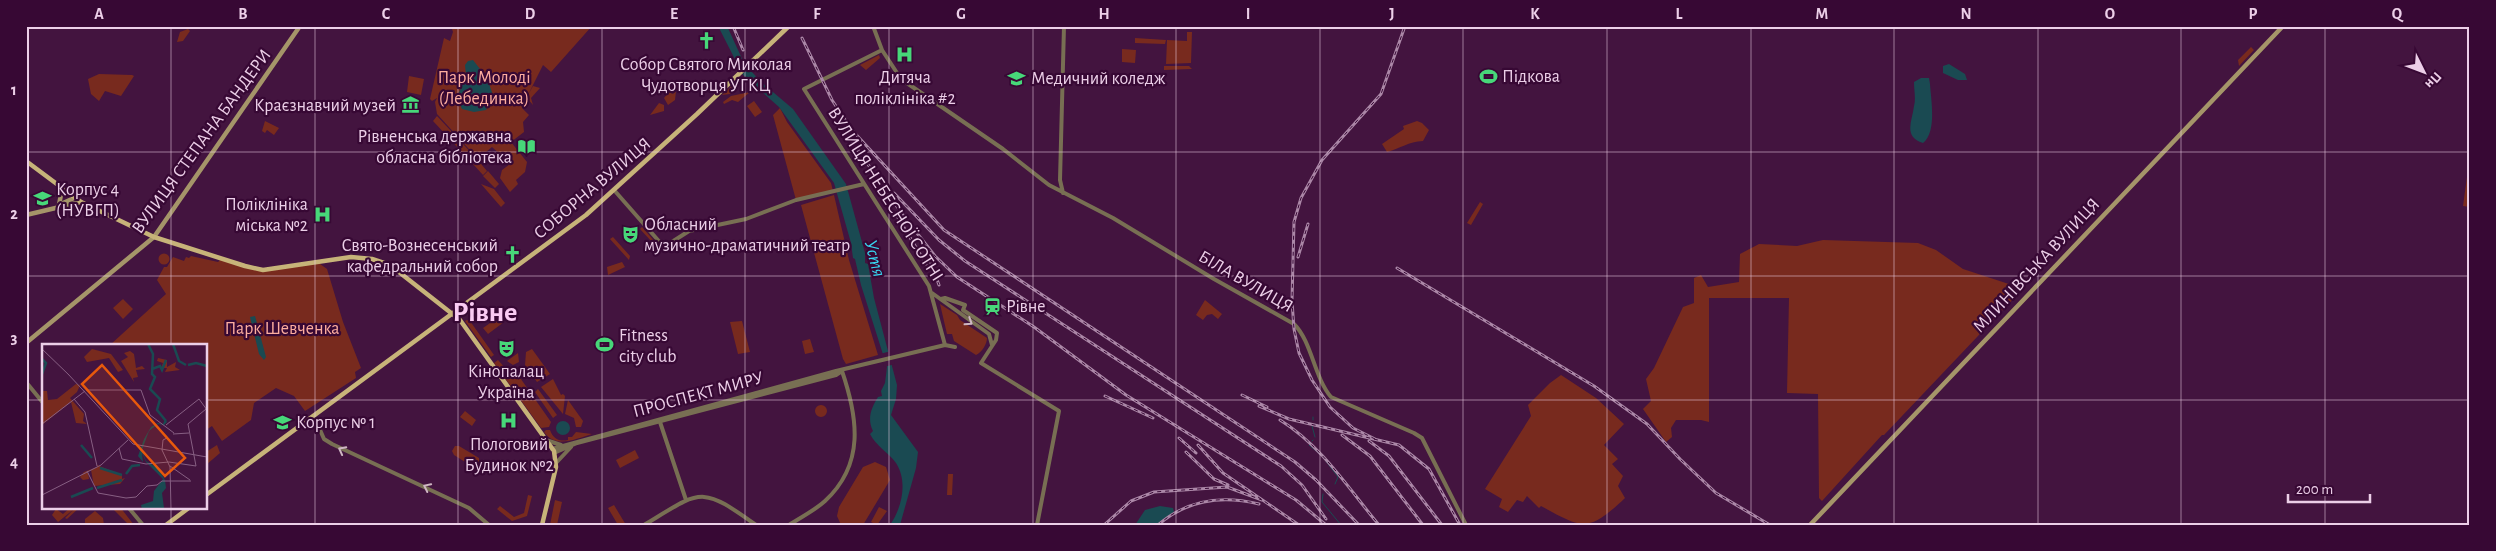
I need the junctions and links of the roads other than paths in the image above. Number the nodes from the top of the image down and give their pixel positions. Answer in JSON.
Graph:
{"nodes":[{"id":1,"x":300,"y":26,"type":"edge"},
{"id":2,"x":789,"y":26,"type":"edge"},
{"id":3,"x":873,"y":26,"type":"edge"},
{"id":4,"x":1064,"y":26,"type":"edge"},
{"id":5,"x":2284,"y":26,"type":"edge"},
{"id":6,"x":882,"y":50,"type":"junction"},
{"id":7,"x":26,"y":161,"type":"edge"},
{"id":8,"x":1060,"y":180,"type":"junction"},
{"id":9,"x":864,"y":184,"type":"junction"},
{"id":10,"x":1049,"y":185,"type":"junction"},
{"id":11,"x":62,"y":189,"type":"junction"},
{"id":12,"x":614,"y":190,"type":"junction"},
{"id":13,"x":1063,"y":193,"type":"junction"},
{"id":14,"x":74,"y":198,"type":"junction"},
{"id":15,"x":81,"y":202,"type":"junction"},
{"id":16,"x":70,"y":204,"type":"junction"},
{"id":17,"x":58,"y":207,"type":"junction"},
{"id":18,"x":26,"y":215,"type":"edge"},
{"id":19,"x":154,"y":236,"type":"junction"},
{"id":20,"x":932,"y":294,"type":"junction"},
{"id":21,"x":941,"y":299,"type":"junction"},
{"id":22,"x":453,"y":315,"type":"junction"},
{"id":23,"x":26,"y":344,"type":"edge"},
{"id":24,"x":945,"y":345,"type":"junction"},
{"id":25,"x":992,"y":346,"type":"junction"},
{"id":26,"x":955,"y":347,"type":"dead end"},
{"id":27,"x":842,"y":371,"type":"junction"},
{"id":28,"x":26,"y":382,"type":"edge"},
{"id":29,"x":42,"y":402,"type":"edge"},
{"id":30,"x":314,"y":416,"type":"junction"},
{"id":31,"x":660,"y":422,"type":"junction"},
{"id":32,"x":546,"y":440,"type":"junction"},
{"id":33,"x":577,"y":443,"type":"junction"},
{"id":34,"x":560,"y":445,"type":"junction"},
{"id":35,"x":553,"y":451,"type":"junction"},
{"id":36,"x":556,"y":463,"type":"junction"},
{"id":37,"x":208,"y":494,"type":"edge"},
{"id":38,"x":686,"y":500,"type":"junction"},
{"id":39,"x":129,"y":508,"type":"edge"},
{"id":40,"x":189,"y":508,"type":"edge"},
{"id":41,"x":143,"y":525,"type":"edge"},
{"id":42,"x":166,"y":525,"type":"edge"},
{"id":43,"x":490,"y":525,"type":"edge"},
{"id":44,"x":542,"y":525,"type":"edge"},
{"id":45,"x":644,"y":525,"type":"edge"},
{"id":46,"x":756,"y":525,"type":"edge"},
{"id":47,"x":789,"y":525,"type":"edge"},
{"id":48,"x":1037,"y":525,"type":"edge"},
{"id":49,"x":1466,"y":525,"type":"edge"},
{"id":50,"x":1810,"y":525,"type":"edge"}],
"edges":[{"from":1,"to":19,"type":"main road","name":"ВУЛИЦЯ СТЕПАНА БАНДЕРИ"},
{"from":2,"to":12,"type":"main road","name":"СОБОРНА ВУЛИЦЯ"},
{"from":3,"to":6,"type":"street","name":"БІЛА ВУЛИЦЯ"},
{"from":4,"to":8,"type":"street"},
{"from":5,"to":50,"type":"main road","name":"МЛИНІВСЬКА ВУЛИЦЯ"},
{"from":6,"to":9,"type":"street","name":"ВУЛИЦЯ НЕБЕСНОЇ СОТНІ"},
{"from":6,"to":10,"type":"street","name":"БІЛА ВУЛИЦЯ"},
{"from":7,"to":11,"type":"main road"},
{"from":8,"to":10,"type":"street"},
{"from":8,"to":13,"type":"street"},
{"from":9,"to":12,"type":"street"},
{"from":9,"to":20,"type":"street","name":"ВУЛИЦЯ НЕБЕСНОЇ СОТНІ"},
{"from":10,"to":13,"type":"street","name":"БІЛА ВУЛИЦЯ"},
{"from":11,"to":14,"type":"main road"},
{"from":11,"to":17,"type":"main road"},
{"from":12,"to":22,"type":"main road","name":"СОБОРНА ВУЛИЦЯ"},
{"from":13,"to":49,"type":"street","name":"БІЛА ВУЛИЦЯ"},
{"from":14,"to":15,"type":"main road"},
{"from":14,"to":16,"type":"main road"},
{"from":14,"to":17,"type":"main road"},
{"from":15,"to":16,"type":"main road"},
{"from":15,"to":19,"type":"main road"},
{"from":16,"to":17,"type":"main road"},
{"from":17,"to":18,"type":"main road"},
{"from":19,"to":22,"type":"main road"},
{"from":19,"to":23,"type":"main road","name":"ВУЛИЦЯ СТЕПАНА БАНДЕРИ"},
{"from":20,"to":21,"type":"street"},
{"from":20,"to":24,"type":"street","name":"ВУЛИЦЯ НЕБЕСНОЇ СОТНІ"},
{"from":21,"to":25,"type":"street","one_way":true},
{"from":21,"to":25,"type":"street"},
{"from":22,"to":30,"type":"main road","name":"СОБОРНА ВУЛИЦЯ"},
{"from":22,"to":32,"type":"main road"},
{"from":24,"to":26,"type":"street"},
{"from":24,"to":27,"type":"street","name":"ПРОСПЕКТ МИРУ"},
{"from":25,"to":48,"type":"street"},
{"from":27,"to":31,"type":"street","name":"ПРОСПЕКТ МИРУ"},
{"from":27,"to":34,"type":"street","name":"ПРОСПЕКТ МИРУ"},
{"from":27,"to":47,"type":"street"},
{"from":28,"to":29,"type":"street"},
{"from":30,"to":37,"type":"main road","name":"СОБОРНА ВУЛИЦЯ"},
{"from":43,"to":30,"type":"street","one_way":true},
{"from":31,"to":33,"type":"street","name":"ПРОСПЕКТ МИРУ"},
{"from":31,"to":38,"type":"street"},
{"from":32,"to":34,"type":"street"},
{"from":32,"to":35,"type":"main road"},
{"from":33,"to":35,"type":"street","name":"ПРОСПЕКТ МИРУ"},
{"from":33,"to":36,"type":"street","name":"ПРОСПЕКТ МИРУ"},
{"from":34,"to":35,"type":"street","name":"ПРОСПЕКТ МИРУ"},
{"from":35,"to":36,"type":"main road"},
{"from":36,"to":44,"type":"main road"},
{"from":38,"to":45,"type":"street"},
{"from":38,"to":46,"type":"street"},
{"from":39,"to":41,"type":"street"},
{"from":40,"to":42,"type":"main road"}]}
